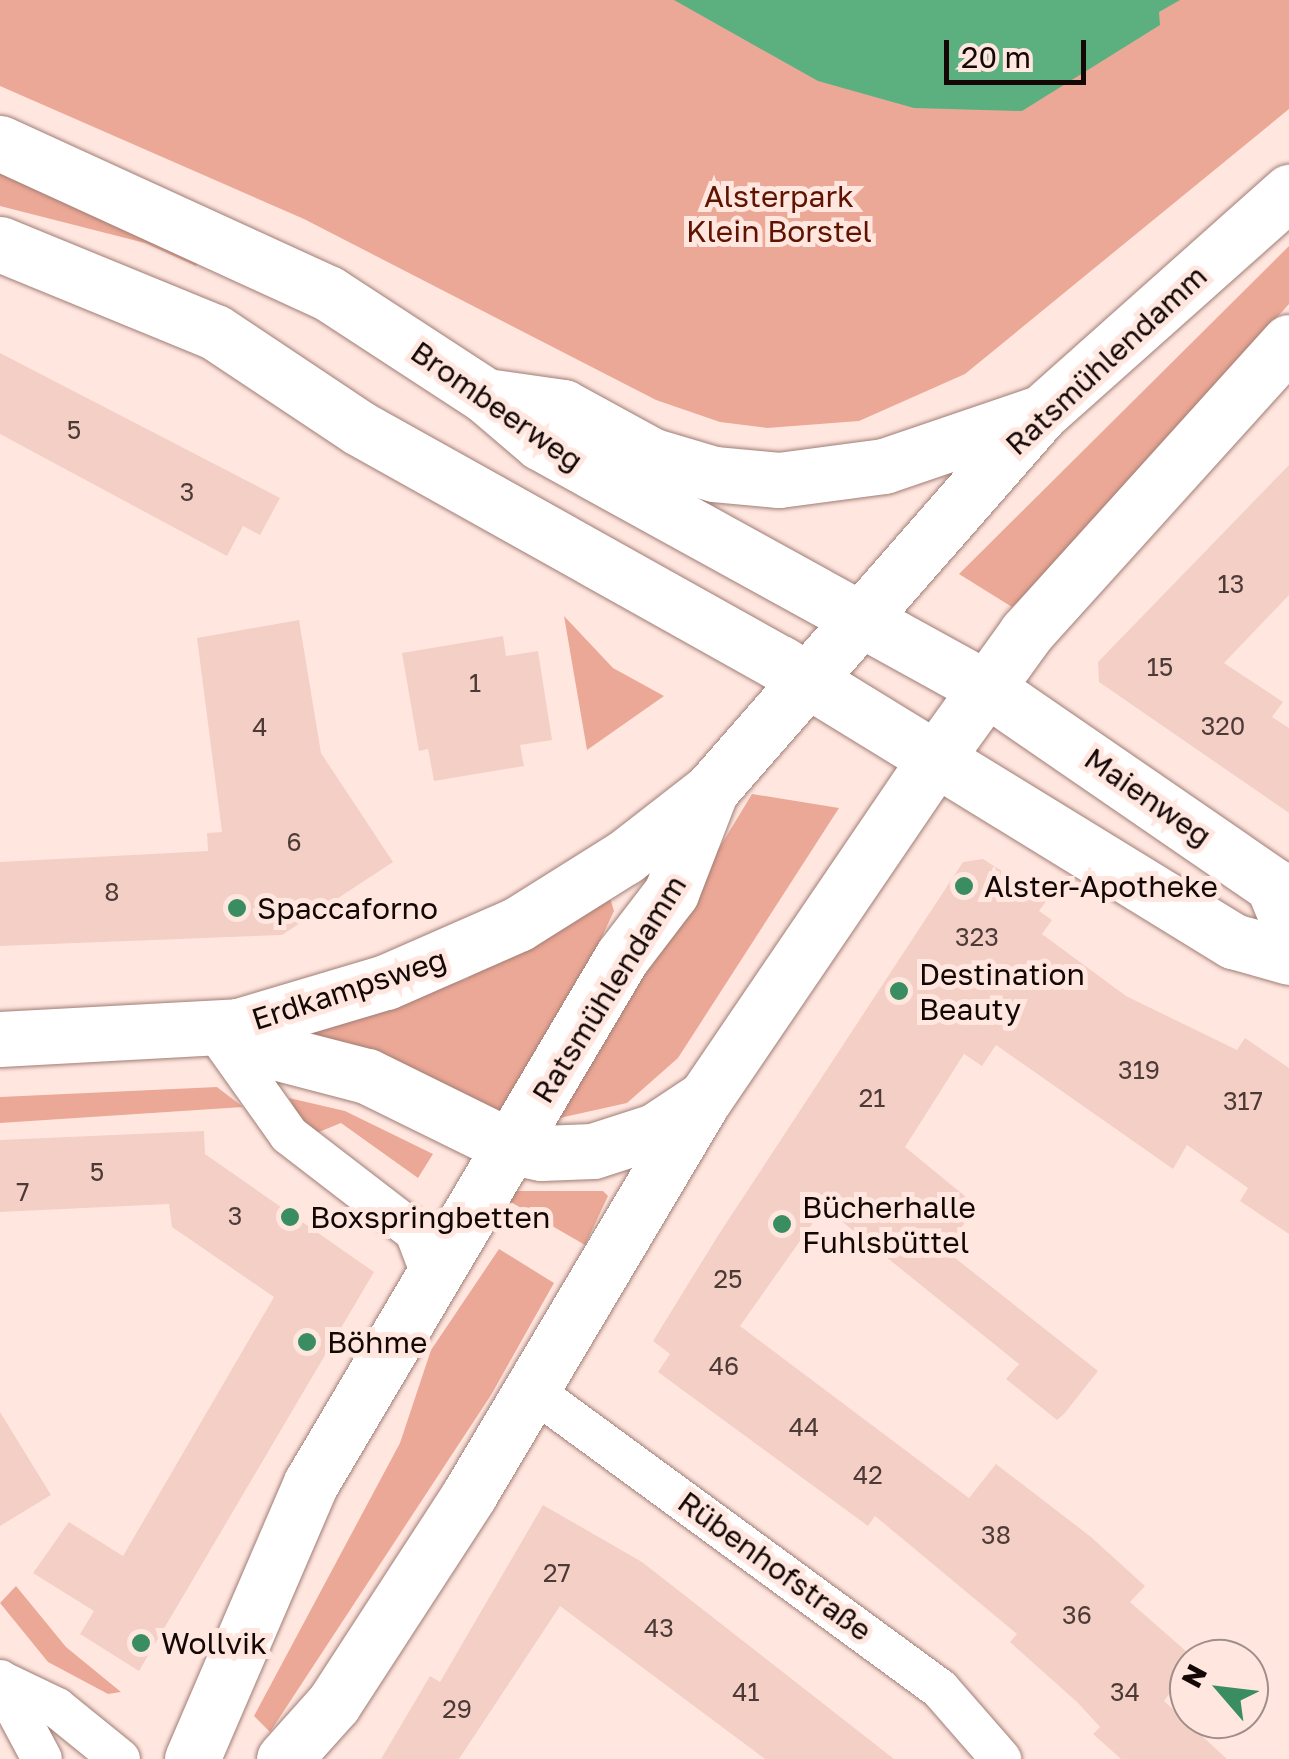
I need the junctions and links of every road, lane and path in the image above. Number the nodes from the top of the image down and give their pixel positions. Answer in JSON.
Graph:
{"nodes":[{"id":1,"x":0,"y":143,"type":"edge"},
{"id":2,"x":1289,"y":192,"type":"edge"},
{"id":3,"x":0,"y":244,"type":"edge"},
{"id":4,"x":1289,"y":342,"type":"edge"},
{"id":5,"x":486,"y":396,"type":"junction"},
{"id":6,"x":1040,"y":414,"type":"junction"},
{"id":7,"x":861,"y":616,"type":"junction"},
{"id":8,"x":806,"y":679,"type":"junction"},
{"id":9,"x":986,"y":688,"type":"junction"},
{"id":10,"x":936,"y":758,"type":"junction"},
{"id":11,"x":711,"y":790,"type":"junction"},
{"id":12,"x":1289,"y":924,"type":"edge"},
{"id":13,"x":1289,"y":956,"type":"edge"},
{"id":14,"x":225,"y":1027,"type":"junction"},
{"id":15,"x":0,"y":1039,"type":"edge"},
{"id":16,"x":705,"y":1098,"type":"junction"},
{"id":17,"x":511,"y":1147,"type":"junction"},
{"id":18,"x":431,"y":1274,"type":"junction"},
{"id":19,"x":533,"y":1390,"type":"junction"},
{"id":20,"x":0,"y":1680,"type":"edge"},
{"id":21,"x":42,"y":1759,"type":"edge"},
{"id":22,"x":120,"y":1759,"type":"edge"},
{"id":23,"x":192,"y":1759,"type":"edge"},
{"id":24,"x":284,"y":1759,"type":"edge"},
{"id":25,"x":1001,"y":1759,"type":"edge"}],
"edges":[{"from":1,"to":5,"type":"main road","name":"Brombeerweg"},
{"from":2,"to":6,"type":"main road","name":"Ratsmühlendamm"},
{"from":3,"to":8,"type":"main road"},
{"from":4,"to":9,"type":"main road"},
{"from":5,"to":6,"type":"main road"},
{"from":5,"to":7,"type":"main road","name":"Brombeerweg"},
{"from":6,"to":7,"type":"main road","name":"Ratsmühlendamm"},
{"from":7,"to":8,"type":"main road","name":"Ratsmühlendamm"},
{"from":7,"to":9,"type":"main road","name":"Brombeerweg"},
{"from":8,"to":10,"type":"main road"},
{"from":8,"to":11,"type":"main road","name":"Ratsmühlendamm"},
{"from":9,"to":10,"type":"main road"},
{"from":9,"to":12,"type":"main road","name":"Maienweg"},
{"from":10,"to":13,"type":"main road"},
{"from":10,"to":16,"type":"main road"},
{"from":11,"to":14,"type":"main road","name":"Erdkampsweg"},
{"from":11,"to":17,"type":"main road","name":"Ratsmühlendamm"},
{"from":14,"to":15,"type":"main road","name":"Erdkampsweg"},
{"from":14,"to":17,"type":"main road","name":"Erdkampsweg"},
{"from":14,"to":18,"type":"street","name":"Erdkampsweg"},
{"from":16,"to":17,"type":"main road","name":"Erdkampsweg"},
{"from":16,"to":19,"type":"main road"},
{"from":17,"to":18,"type":"main road","name":"Ratsmühlendamm"},
{"from":18,"to":23,"type":"main road","name":"Ratsmühlendamm"},
{"from":19,"to":24,"type":"main road"},
{"from":19,"to":25,"type":"street","name":"Rübenhofstraße"},
{"from":20,"to":21,"type":"street"},
{"from":20,"to":22,"type":"street"}]}
